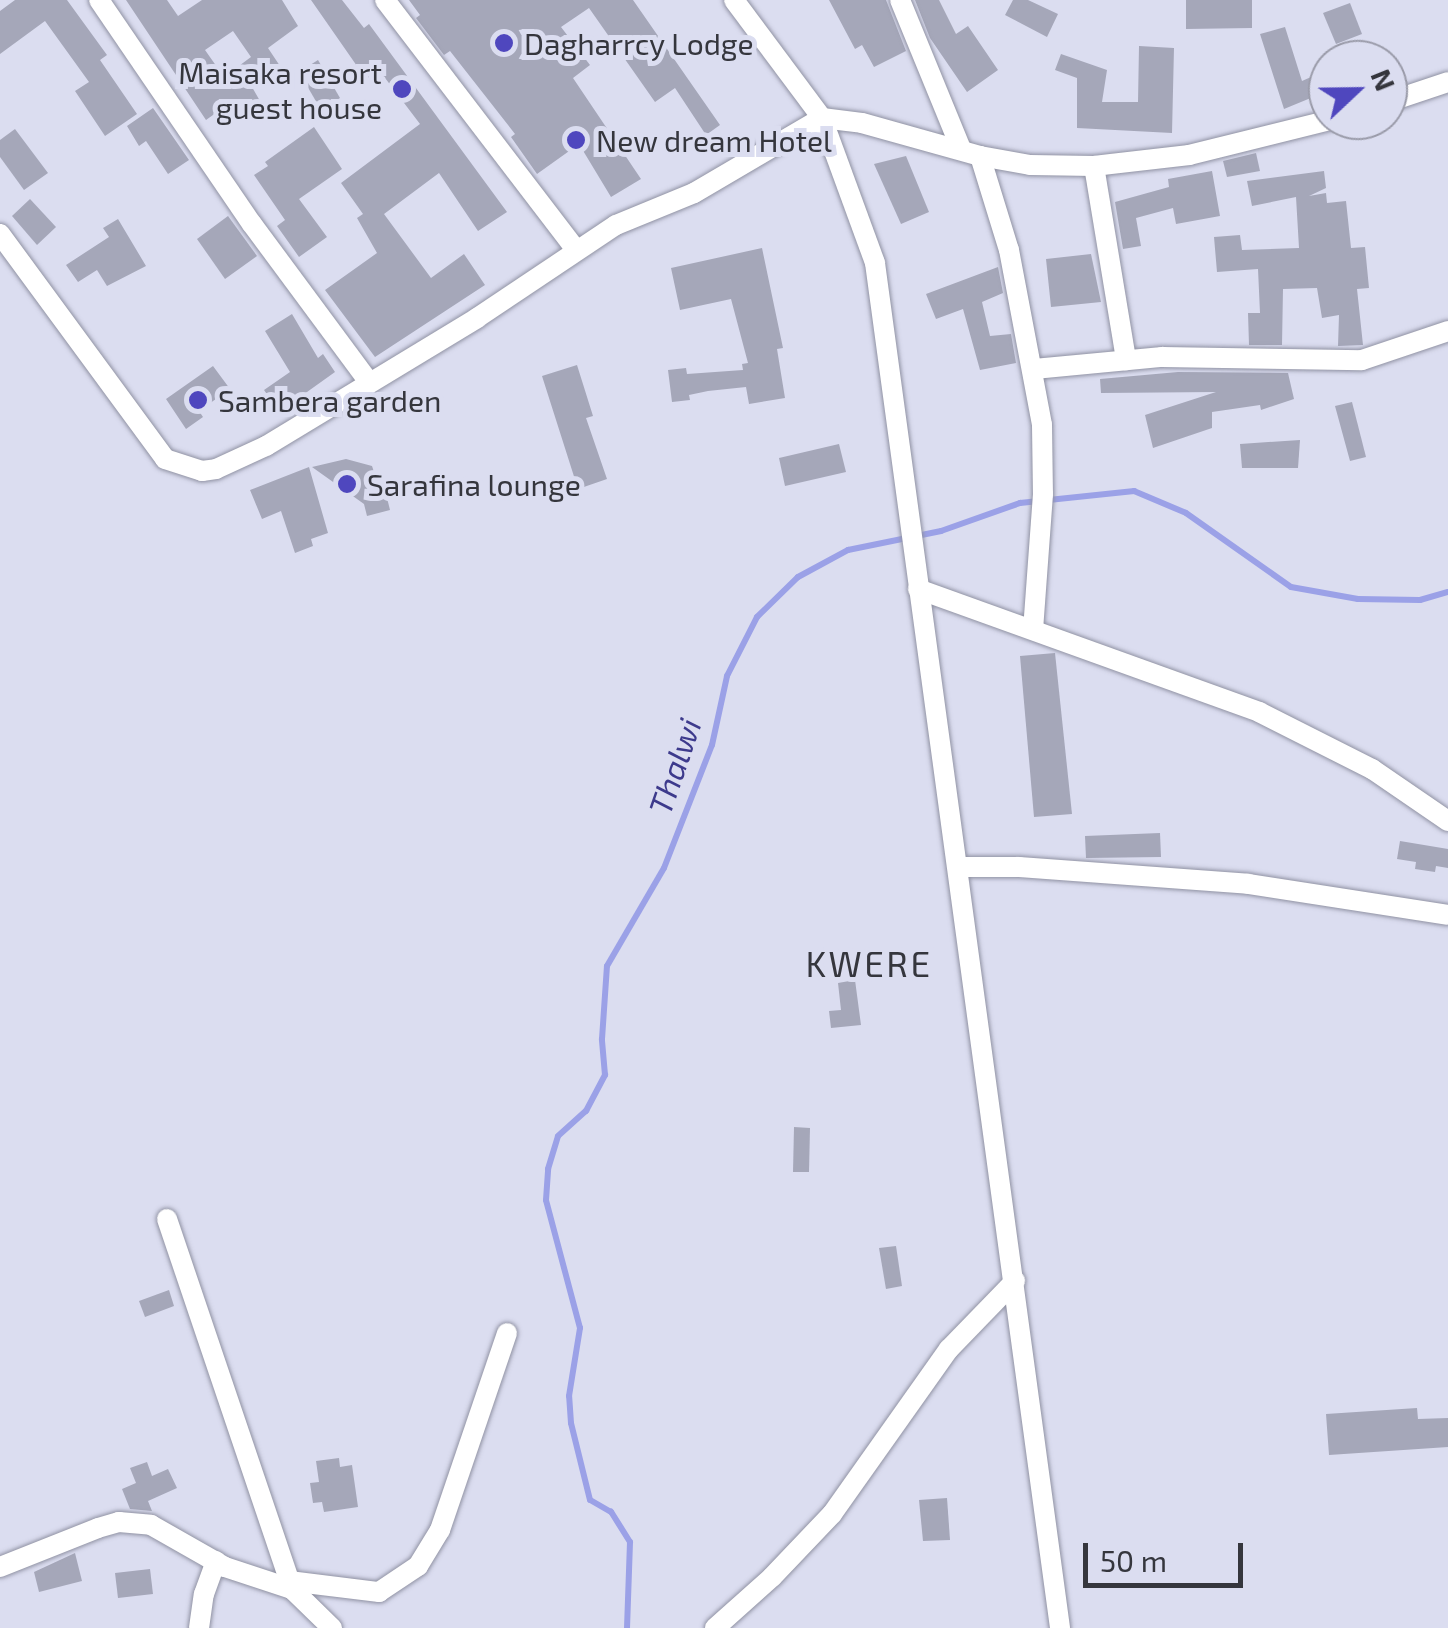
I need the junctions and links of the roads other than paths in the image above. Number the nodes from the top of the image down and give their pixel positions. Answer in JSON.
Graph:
{"nodes":[{"id":1,"x":99,"y":0,"type":"edge"},
{"id":2,"x":385,"y":0,"type":"edge"},
{"id":3,"x":734,"y":0,"type":"edge"},
{"id":4,"x":900,"y":0,"type":"edge"},
{"id":5,"x":1448,"y":82,"type":"edge"},
{"id":6,"x":1408,"y":95,"type":"edge"},
{"id":7,"x":822,"y":118,"type":"junction"},
{"id":8,"x":1308,"y":126,"type":"edge"},
{"id":9,"x":970,"y":152,"type":"junction"},
{"id":10,"x":1094,"y":166,"type":"junction"},
{"id":11,"x":0,"y":234,"type":"edge"},
{"id":12,"x":576,"y":250,"type":"junction"},
{"id":13,"x":1448,"y":331,"type":"edge"},
{"id":14,"x":1126,"y":360,"type":"junction"},
{"id":15,"x":1034,"y":368,"type":"junction"},
{"id":16,"x":368,"y":381,"type":"junction"},
{"id":17,"x":918,"y":589,"type":"junction"},
{"id":18,"x":1033,"y":629,"type":"junction"},
{"id":19,"x":1448,"y":822,"type":"edge"},
{"id":20,"x":958,"y":866,"type":"junction"},
{"id":21,"x":1448,"y":914,"type":"edge"},
{"id":22,"x":167,"y":1219,"type":"dead end"},
{"id":23,"x":1015,"y":1281,"type":"junction"},
{"id":24,"x":506,"y":1333,"type":"dead end"},
{"id":25,"x":216,"y":1561,"type":"junction"},
{"id":26,"x":0,"y":1566,"type":"edge"},
{"id":27,"x":290,"y":1584,"type":"junction"},
{"id":28,"x":200,"y":1628,"type":"edge"},
{"id":29,"x":332,"y":1628,"type":"edge"},
{"id":30,"x":715,"y":1628,"type":"edge"},
{"id":31,"x":1060,"y":1628,"type":"edge"}],
"edges":[{"from":1,"to":16,"type":"street"},
{"from":2,"to":12,"type":"street"},
{"from":3,"to":7,"type":"street"},
{"from":4,"to":9,"type":"street"},
{"from":5,"to":6,"type":"street"},
{"from":7,"to":9,"type":"street"},
{"from":7,"to":12,"type":"street"},
{"from":7,"to":17,"type":"street"},
{"from":8,"to":10,"type":"street"},
{"from":9,"to":10,"type":"street"},
{"from":9,"to":15,"type":"street"},
{"from":10,"to":14,"type":"street"},
{"from":11,"to":16,"type":"street"},
{"from":12,"to":16,"type":"street"},
{"from":13,"to":14,"type":"street"},
{"from":14,"to":15,"type":"street"},
{"from":15,"to":18,"type":"street"},
{"from":17,"to":18,"type":"street"},
{"from":17,"to":20,"type":"street"},
{"from":18,"to":19,"type":"street"},
{"from":20,"to":21,"type":"street"},
{"from":20,"to":23,"type":"street"},
{"from":22,"to":27,"type":"street"},
{"from":23,"to":30,"type":"street"},
{"from":23,"to":31,"type":"street"},
{"from":24,"to":27,"type":"street"},
{"from":25,"to":26,"type":"street"},
{"from":25,"to":27,"type":"street"},
{"from":25,"to":28,"type":"street"},
{"from":27,"to":29,"type":"street"}]}
